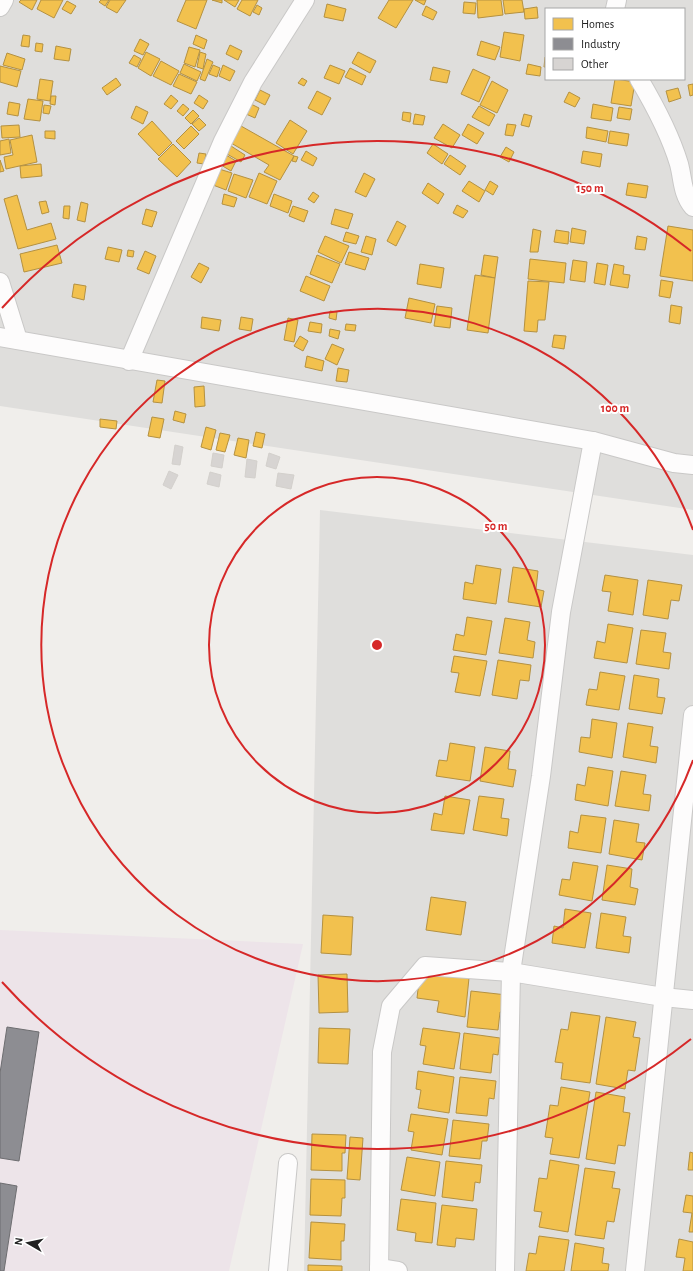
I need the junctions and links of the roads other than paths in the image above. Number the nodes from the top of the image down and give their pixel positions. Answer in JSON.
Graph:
{"nodes":[{"id":1,"x":4,"y":0,"type":"edge"},
{"id":2,"x":305,"y":0,"type":"edge"},
{"id":3,"x":0,"y":7,"type":"edge"},
{"id":4,"x":640,"y":80,"type":"edge"},
{"id":5,"x":693,"y":207,"type":"edge"},
{"id":6,"x":0,"y":282,"type":"edge"},
{"id":7,"x":0,"y":337,"type":"edge"},
{"id":8,"x":18,"y":340,"type":"junction"},
{"id":9,"x":128,"y":361,"type":"junction"},
{"id":10,"x":593,"y":441,"type":"junction"},
{"id":11,"x":693,"y":465,"type":"edge"},
{"id":12,"x":693,"y":715,"type":"edge"},
{"id":13,"x":511,"y":972,"type":"junction"},
{"id":14,"x":663,"y":997,"type":"junction"},
{"id":15,"x":693,"y":1000,"type":"edge"},
{"id":16,"x":288,"y":1163,"type":"dead end"},
{"id":17,"x":379,"y":1270,"type":"edge"},
{"id":18,"x":278,"y":1271,"type":"edge"},
{"id":19,"x":398,"y":1271,"type":"edge"},
{"id":20,"x":505,"y":1271,"type":"edge"},
{"id":21,"x":635,"y":1271,"type":"edge"}],
"edges":[{"from":1,"to":3,"type":"street"},
{"from":2,"to":9,"type":"street"},
{"from":4,"to":5,"type":"street"},
{"from":6,"to":8,"type":"street"},
{"from":7,"to":8,"type":"street"},
{"from":8,"to":9,"type":"street"},
{"from":9,"to":10,"type":"street"},
{"from":10,"to":11,"type":"street"},
{"from":10,"to":13,"type":"street"},
{"from":12,"to":14,"type":"street"},
{"from":13,"to":14,"type":"street"},
{"from":13,"to":17,"type":"street"},
{"from":13,"to":20,"type":"street"},
{"from":14,"to":15,"type":"street"},
{"from":14,"to":21,"type":"street"},
{"from":16,"to":18,"type":"street"},
{"from":17,"to":19,"type":"street"}]}
